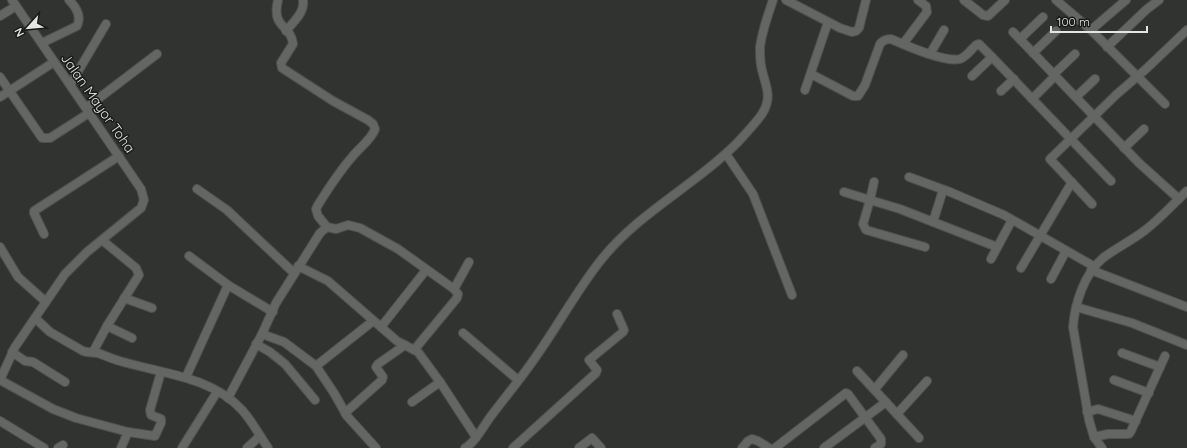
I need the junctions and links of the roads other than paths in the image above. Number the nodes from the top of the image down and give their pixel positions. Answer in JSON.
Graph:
{"nodes":[{"id":1,"x":69,"y":0,"type":"edge"},
{"id":2,"x":278,"y":0,"type":"edge"},
{"id":3,"x":303,"y":0,"type":"edge"},
{"id":4,"x":773,"y":0,"type":"edge"},
{"id":5,"x":786,"y":0,"type":"edge"},
{"id":6,"x":866,"y":0,"type":"edge"},
{"id":7,"x":918,"y":0,"type":"edge"},
{"id":8,"x":964,"y":0,"type":"edge"},
{"id":9,"x":1006,"y":0,"type":"edge"},
{"id":10,"x":1056,"y":0,"type":"edge"},
{"id":11,"x":1126,"y":0,"type":"edge"},
{"id":12,"x":1159,"y":0,"type":"edge"},
{"id":13,"x":13,"y":2,"type":"edge"},
{"id":14,"x":0,"y":16,"type":"edge"},
{"id":15,"x":1043,"y":17,"type":"dead end"},
{"id":16,"x":828,"y":22,"type":"junction"},
{"id":17,"x":106,"y":24,"type":"dead end"},
{"id":18,"x":944,"y":30,"type":"dead end"},
{"id":19,"x":1056,"y":30,"type":"dead end"},
{"id":20,"x":1091,"y":30,"type":"junction"},
{"id":21,"x":1187,"y":30,"type":"edge"},
{"id":22,"x":286,"y":31,"type":"junction"},
{"id":23,"x":1013,"y":32,"type":"dead end"},
{"id":24,"x":1020,"y":39,"type":"junction"},
{"id":25,"x":42,"y":43,"type":"junction"},
{"id":26,"x":903,"y":44,"type":"junction"},
{"id":27,"x":1107,"y":47,"type":"junction"},
{"id":28,"x":1033,"y":53,"type":"junction"},
{"id":29,"x":157,"y":54,"type":"dead end"},
{"id":30,"x":930,"y":54,"type":"junction"},
{"id":31,"x":1075,"y":54,"type":"dead end"},
{"id":32,"x":992,"y":56,"type":"junction"},
{"id":33,"x":54,"y":62,"type":"junction"},
{"id":34,"x":811,"y":74,"type":"junction"},
{"id":35,"x":1055,"y":75,"type":"junction"},
{"id":36,"x":972,"y":76,"type":"dead end"},
{"id":37,"x":1137,"y":76,"type":"junction"},
{"id":38,"x":0,"y":77,"type":"edge"},
{"id":39,"x":1095,"y":78,"type":"dead end"},
{"id":40,"x":1014,"y":80,"type":"junction"},
{"id":41,"x":70,"y":85,"type":"junction"},
{"id":42,"x":805,"y":90,"type":"dead end"},
{"id":43,"x":9,"y":91,"type":"junction"},
{"id":44,"x":1002,"y":91,"type":"dead end"},
{"id":45,"x":0,"y":97,"type":"edge"},
{"id":46,"x":1076,"y":97,"type":"junction"},
{"id":47,"x":1032,"y":99,"type":"junction"},
{"id":48,"x":1165,"y":104,"type":"dead end"},
{"id":49,"x":88,"y":111,"type":"junction"},
{"id":50,"x":1094,"y":116,"type":"junction"},
{"id":51,"x":1144,"y":130,"type":"dead end"},
{"id":52,"x":1071,"y":138,"type":"junction"},
{"id":53,"x":1124,"y":148,"type":"junction"},
{"id":54,"x":726,"y":154,"type":"junction"},
{"id":55,"x":118,"y":156,"type":"junction"},
{"id":56,"x":909,"y":177,"type":"dead end"},
{"id":57,"x":1111,"y":181,"type":"dead end"},
{"id":58,"x":874,"y":182,"type":"dead end"},
{"id":59,"x":1072,"y":182,"type":"junction"},
{"id":60,"x":197,"y":189,"type":"dead end"},
{"id":61,"x":943,"y":190,"type":"junction"},
{"id":62,"x":1187,"y":191,"type":"edge"},
{"id":63,"x":844,"y":192,"type":"dead end"},
{"id":64,"x":1179,"y":199,"type":"junction"},
{"id":65,"x":870,"y":200,"type":"junction"},
{"id":66,"x":1092,"y":204,"type":"dead end"},
{"id":67,"x":1012,"y":220,"type":"junction"},
{"id":68,"x":933,"y":222,"type":"junction"},
{"id":69,"x":327,"y":227,"type":"junction"},
{"id":70,"x":44,"y":234,"type":"dead end"},
{"id":71,"x":1039,"y":236,"type":"junction"},
{"id":72,"x":102,"y":240,"type":"junction"},
{"id":73,"x":0,"y":247,"type":"edge"},
{"id":74,"x":997,"y":247,"type":"junction"},
{"id":75,"x":925,"y":248,"type":"dead end"},
{"id":76,"x":1066,"y":251,"type":"junction"},
{"id":77,"x":189,"y":256,"type":"dead end"},
{"id":78,"x":990,"y":259,"type":"dead end"},
{"id":79,"x":469,"y":262,"type":"dead end"},
{"id":80,"x":1021,"y":268,"type":"dead end"},
{"id":81,"x":1093,"y":268,"type":"junction"},
{"id":82,"x":296,"y":270,"type":"junction"},
{"id":83,"x":426,"y":270,"type":"junction"},
{"id":84,"x":1051,"y":278,"type":"dead end"},
{"id":85,"x":228,"y":285,"type":"junction"},
{"id":86,"x":454,"y":289,"type":"junction"},
{"id":87,"x":792,"y":295,"type":"dead end"},
{"id":88,"x":124,"y":298,"type":"junction"},
{"id":89,"x":46,"y":302,"type":"junction"},
{"id":90,"x":152,"y":308,"type":"dead end"},
{"id":91,"x":1076,"y":308,"type":"junction"},
{"id":92,"x":1187,"y":308,"type":"edge"},
{"id":93,"x":272,"y":312,"type":"junction"},
{"id":94,"x":617,"y":314,"type":"dead end"},
{"id":95,"x":34,"y":318,"type":"junction"},
{"id":96,"x":373,"y":321,"type":"junction"},
{"id":97,"x":107,"y":326,"type":"junction"},
{"id":98,"x":380,"y":327,"type":"junction"},
{"id":99,"x":463,"y":333,"type":"dead end"},
{"id":100,"x":262,"y":334,"type":"junction"},
{"id":101,"x":132,"y":338,"type":"dead end"},
{"id":102,"x":256,"y":344,"type":"junction"},
{"id":103,"x":405,"y":345,"type":"junction"},
{"id":104,"x":1187,"y":345,"type":"edge"},
{"id":105,"x":414,"y":350,"type":"junction"},
{"id":106,"x":12,"y":352,"type":"junction"},
{"id":107,"x":92,"y":352,"type":"junction"},
{"id":108,"x":1122,"y":353,"type":"dead end"},
{"id":109,"x":904,"y":355,"type":"dead end"},
{"id":110,"x":1165,"y":356,"type":"dead end"},
{"id":111,"x":316,"y":366,"type":"junction"},
{"id":112,"x":1160,"y":366,"type":"junction"},
{"id":113,"x":858,"y":371,"type":"dead end"},
{"id":114,"x":161,"y":372,"type":"junction"},
{"id":115,"x":186,"y":377,"type":"junction"},
{"id":116,"x":0,"y":380,"type":"edge"},
{"id":117,"x":518,"y":380,"type":"junction"},
{"id":118,"x":927,"y":380,"type":"dead end"},
{"id":119,"x":1114,"y":380,"type":"dead end"},
{"id":120,"x":65,"y":382,"type":"dead end"},
{"id":121,"x":440,"y":382,"type":"junction"},
{"id":122,"x":875,"y":389,"type":"junction"},
{"id":123,"x":217,"y":392,"type":"junction"},
{"id":124,"x":1149,"y":393,"type":"junction"},
{"id":125,"x":228,"y":398,"type":"junction"},
{"id":126,"x":315,"y":400,"type":"dead end"},
{"id":127,"x":412,"y":402,"type":"dead end"},
{"id":128,"x":886,"y":402,"type":"junction"},
{"id":129,"x":1088,"y":412,"type":"junction"},
{"id":130,"x":345,"y":413,"type":"junction"},
{"id":131,"x":897,"y":414,"type":"junction"},
{"id":132,"x":866,"y":418,"type":"junction"},
{"id":133,"x":0,"y":421,"type":"edge"},
{"id":134,"x":1136,"y":421,"type":"junction"},
{"id":135,"x":128,"y":432,"type":"junction"},
{"id":136,"x":260,"y":436,"type":"junction"},
{"id":137,"x":476,"y":437,"type":"junction"},
{"id":138,"x":1094,"y":437,"type":"junction"},
{"id":139,"x":919,"y":438,"type":"dead end"},
{"id":140,"x":469,"y":447,"type":"edge"},
{"id":141,"x":44,"y":448,"type":"edge"},
{"id":142,"x":121,"y":448,"type":"edge"},
{"id":143,"x":182,"y":448,"type":"edge"},
{"id":144,"x":247,"y":448,"type":"edge"},
{"id":145,"x":268,"y":448,"type":"edge"},
{"id":146,"x":376,"y":448,"type":"edge"},
{"id":147,"x":513,"y":448,"type":"edge"},
{"id":148,"x":578,"y":448,"type":"edge"},
{"id":149,"x":601,"y":448,"type":"edge"},
{"id":150,"x":742,"y":448,"type":"edge"},
{"id":151,"x":769,"y":448,"type":"edge"},
{"id":152,"x":775,"y":448,"type":"edge"},
{"id":153,"x":824,"y":448,"type":"edge"},
{"id":154,"x":875,"y":448,"type":"edge"},
{"id":155,"x":1102,"y":448,"type":"edge"}],
"edges":[{"from":1,"to":25,"type":"street"},
{"from":2,"to":22,"type":"street"},
{"from":3,"to":22,"type":"street"},
{"from":4,"to":54,"type":"street"},
{"from":5,"to":16,"type":"street"},
{"from":6,"to":16,"type":"street"},
{"from":7,"to":26,"type":"street"},
{"from":8,"to":9,"type":"street"},
{"from":10,"to":20,"type":"street"},
{"from":11,"to":20,"type":"street"},
{"from":12,"to":27,"type":"street"},
{"from":13,"to":14,"type":"street"},
{"from":13,"to":25,"type":"street","name":"Jalan Mayor Toha"},
{"from":15,"to":24,"type":"street"},
{"from":16,"to":34,"type":"street"},
{"from":17,"to":41,"type":"street"},
{"from":18,"to":30,"type":"street"},
{"from":19,"to":28,"type":"street"},
{"from":20,"to":27,"type":"street"},
{"from":21,"to":37,"type":"street"},
{"from":22,"to":69,"type":"street"},
{"from":23,"to":24,"type":"street"},
{"from":24,"to":28,"type":"street"},
{"from":25,"to":33,"type":"street","name":"Jalan Mayor Toha"},
{"from":26,"to":30,"type":"street"},
{"from":26,"to":34,"type":"street"},
{"from":27,"to":37,"type":"street"},
{"from":28,"to":35,"type":"street"},
{"from":29,"to":49,"type":"street"},
{"from":30,"to":32,"type":"street"},
{"from":31,"to":35,"type":"street"},
{"from":32,"to":36,"type":"street"},
{"from":32,"to":40,"type":"street"},
{"from":33,"to":41,"type":"street","name":"Jalan Mayor Toha"},
{"from":33,"to":43,"type":"street"},
{"from":34,"to":42,"type":"street"},
{"from":35,"to":46,"type":"street"},
{"from":35,"to":47,"type":"street"},
{"from":37,"to":48,"type":"street"},
{"from":37,"to":50,"type":"street"},
{"from":38,"to":43,"type":"street"},
{"from":39,"to":46,"type":"street"},
{"from":40,"to":44,"type":"street"},
{"from":40,"to":47,"type":"street"},
{"from":41,"to":49,"type":"street","name":"Jalan Mayor Toha"},
{"from":43,"to":45,"type":"street"},
{"from":43,"to":49,"type":"street"},
{"from":46,"to":50,"type":"street"},
{"from":47,"to":52,"type":"street"},
{"from":49,"to":55,"type":"street","name":"Jalan Mayor Toha"},
{"from":50,"to":52,"type":"street"},
{"from":50,"to":53,"type":"street"},
{"from":51,"to":53,"type":"street"},
{"from":52,"to":57,"type":"street"},
{"from":52,"to":59,"type":"street"},
{"from":53,"to":64,"type":"street"},
{"from":54,"to":87,"type":"street"},
{"from":54,"to":117,"type":"street"},
{"from":55,"to":70,"type":"street"},
{"from":55,"to":72,"type":"street","name":"Jalan Mayor Toha"},
{"from":56,"to":61,"type":"street"},
{"from":58,"to":65,"type":"street"},
{"from":59,"to":66,"type":"street"},
{"from":59,"to":71,"type":"street"},
{"from":60,"to":82,"type":"street"},
{"from":61,"to":67,"type":"street"},
{"from":61,"to":68,"type":"street"},
{"from":62,"to":64,"type":"street"},
{"from":63,"to":65,"type":"street"},
{"from":64,"to":81,"type":"street"},
{"from":65,"to":68,"type":"street"},
{"from":65,"to":75,"type":"street"},
{"from":67,"to":71,"type":"street"},
{"from":67,"to":74,"type":"street"},
{"from":68,"to":74,"type":"street"},
{"from":69,"to":82,"type":"street"},
{"from":69,"to":83,"type":"street"},
{"from":71,"to":76,"type":"street"},
{"from":71,"to":80,"type":"street"},
{"from":72,"to":88,"type":"street"},
{"from":72,"to":89,"type":"street"},
{"from":73,"to":89,"type":"street"},
{"from":74,"to":78,"type":"street"},
{"from":76,"to":81,"type":"street"},
{"from":76,"to":84,"type":"street"},
{"from":77,"to":85,"type":"street"},
{"from":79,"to":86,"type":"street"},
{"from":81,"to":91,"type":"street"},
{"from":81,"to":92,"type":"street"},
{"from":82,"to":93,"type":"street"},
{"from":82,"to":96,"type":"street"},
{"from":83,"to":86,"type":"street"},
{"from":83,"to":98,"type":"street"},
{"from":85,"to":93,"type":"street"},
{"from":85,"to":115,"type":"street"},
{"from":86,"to":105,"type":"street"},
{"from":88,"to":90,"type":"street"},
{"from":88,"to":97,"type":"street"},
{"from":89,"to":95,"type":"street"},
{"from":91,"to":104,"type":"street"},
{"from":91,"to":129,"type":"street"},
{"from":93,"to":100,"type":"street"},
{"from":94,"to":147,"type":"street"},
{"from":95,"to":106,"type":"street"},
{"from":95,"to":107,"type":"street"},
{"from":96,"to":98,"type":"street"},
{"from":96,"to":111,"type":"street"},
{"from":97,"to":101,"type":"street"},
{"from":97,"to":107,"type":"street"},
{"from":98,"to":103,"type":"street"},
{"from":99,"to":117,"type":"street"},
{"from":100,"to":102,"type":"street"},
{"from":100,"to":111,"type":"street"},
{"from":102,"to":125,"type":"street"},
{"from":102,"to":126,"type":"street"},
{"from":103,"to":105,"type":"street"},
{"from":103,"to":130,"type":"street"},
{"from":105,"to":121,"type":"street"},
{"from":106,"to":116,"type":"street"},
{"from":106,"to":120,"type":"street"},
{"from":107,"to":114,"type":"street"},
{"from":108,"to":112,"type":"street"},
{"from":109,"to":122,"type":"street"},
{"from":110,"to":112,"type":"street"},
{"from":111,"to":130,"type":"street"},
{"from":112,"to":124,"type":"street"},
{"from":113,"to":122,"type":"street"},
{"from":114,"to":115,"type":"street"},
{"from":114,"to":135,"type":"street"},
{"from":115,"to":123,"type":"street"},
{"from":116,"to":135,"type":"street"},
{"from":117,"to":137,"type":"street"},
{"from":118,"to":131,"type":"street"},
{"from":119,"to":124,"type":"street"},
{"from":121,"to":127,"type":"street"},
{"from":121,"to":137,"type":"street"},
{"from":122,"to":128,"type":"street"},
{"from":123,"to":125,"type":"street"},
{"from":123,"to":143,"type":"street"},
{"from":124,"to":134,"type":"street"},
{"from":125,"to":136,"type":"street"},
{"from":128,"to":131,"type":"street"},
{"from":128,"to":132,"type":"street"},
{"from":129,"to":134,"type":"street"},
{"from":129,"to":138,"type":"street"},
{"from":130,"to":146,"type":"street"},
{"from":131,"to":139,"type":"street"},
{"from":132,"to":152,"type":"street"},
{"from":132,"to":153,"type":"street"},
{"from":132,"to":154,"type":"street"},
{"from":133,"to":141,"type":"street"},
{"from":134,"to":138,"type":"street"},
{"from":135,"to":142,"type":"street"},
{"from":136,"to":144,"type":"street"},
{"from":136,"to":145,"type":"street"},
{"from":137,"to":140,"type":"street"},
{"from":138,"to":155,"type":"street"},
{"from":148,"to":149,"type":"street"},
{"from":150,"to":151,"type":"street"}]}
